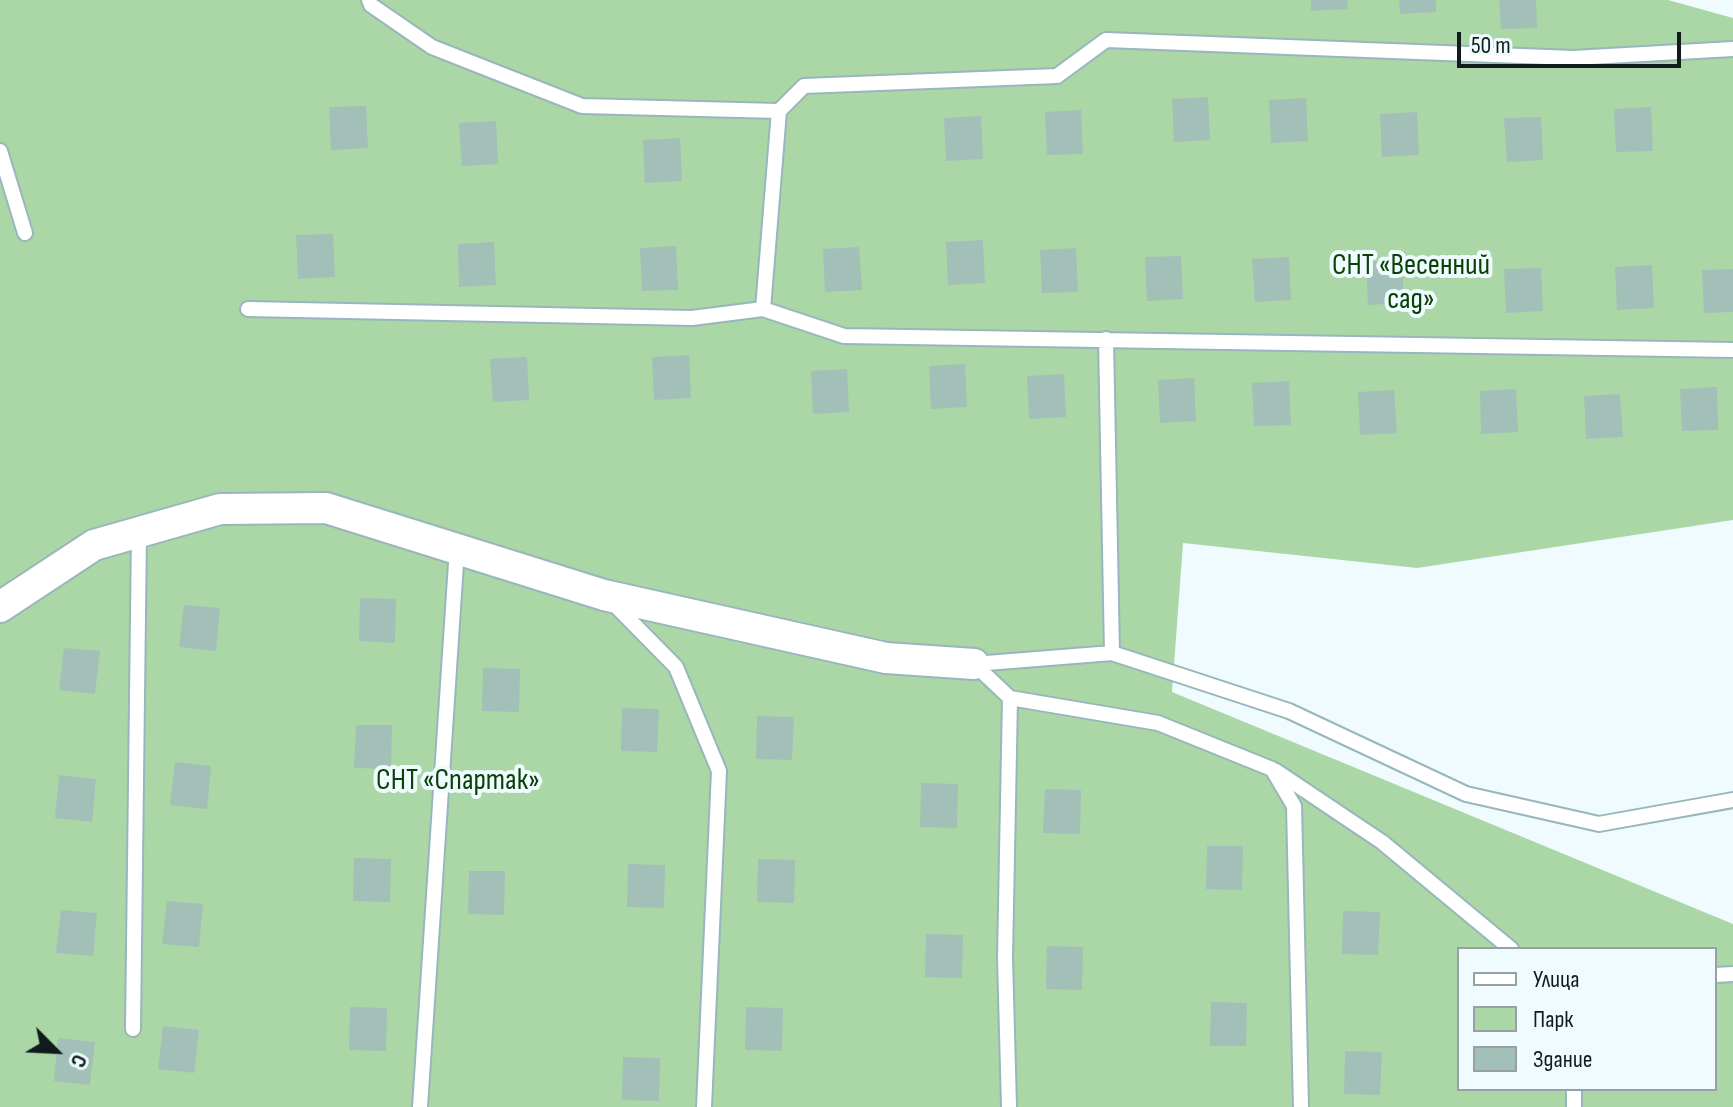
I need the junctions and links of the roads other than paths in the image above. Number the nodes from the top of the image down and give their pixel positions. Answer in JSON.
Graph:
{"nodes":[{"id":1,"x":369,"y":0,"type":"edge"},
{"id":2,"x":1733,"y":49,"type":"edge"},
{"id":3,"x":779,"y":111,"type":"junction"},
{"id":4,"x":0,"y":151,"type":"edge"},
{"id":5,"x":25,"y":233,"type":"dead end"},
{"id":6,"x":248,"y":309,"type":"dead end"},
{"id":7,"x":763,"y":309,"type":"junction"},
{"id":8,"x":1106,"y":339,"type":"junction"},
{"id":9,"x":1733,"y":350,"type":"edge"},
{"id":10,"x":139,"y":532,"type":"junction"},
{"id":11,"x":457,"y":548,"type":"junction"},
{"id":12,"x":604,"y":595,"type":"junction"},
{"id":13,"x":0,"y":607,"type":"edge"},
{"id":14,"x":1112,"y":653,"type":"junction"},
{"id":15,"x":974,"y":664,"type":"junction"},
{"id":16,"x":1010,"y":698,"type":"junction"},
{"id":17,"x":1272,"y":769,"type":"junction"},
{"id":18,"x":1733,"y":800,"type":"edge"},
{"id":19,"x":1509,"y":947,"type":"edge"},
{"id":20,"x":133,"y":1029,"type":"dead end"},
{"id":21,"x":420,"y":1107,"type":"edge"},
{"id":22,"x":704,"y":1107,"type":"edge"},
{"id":23,"x":1009,"y":1107,"type":"edge"},
{"id":24,"x":1301,"y":1107,"type":"edge"}],
"edges":[{"from":1,"to":3,"type":"lane"},
{"from":2,"to":3,"type":"lane"},
{"from":3,"to":7,"type":"lane"},
{"from":4,"to":5,"type":"lane"},
{"from":6,"to":7,"type":"lane"},
{"from":7,"to":8,"type":"lane"},
{"from":8,"to":9,"type":"lane"},
{"from":8,"to":14,"type":"lane"},
{"from":10,"to":11,"type":"street"},
{"from":10,"to":13,"type":"street"},
{"from":10,"to":20,"type":"lane"},
{"from":11,"to":12,"type":"street"},
{"from":11,"to":21,"type":"lane"},
{"from":12,"to":15,"type":"street"},
{"from":12,"to":22,"type":"lane"},
{"from":14,"to":15,"type":"lane"},
{"from":14,"to":18,"type":"lane"},
{"from":15,"to":16,"type":"lane"},
{"from":16,"to":17,"type":"lane"},
{"from":16,"to":23,"type":"lane"},
{"from":17,"to":19,"type":"lane"},
{"from":17,"to":24,"type":"lane"}]}
